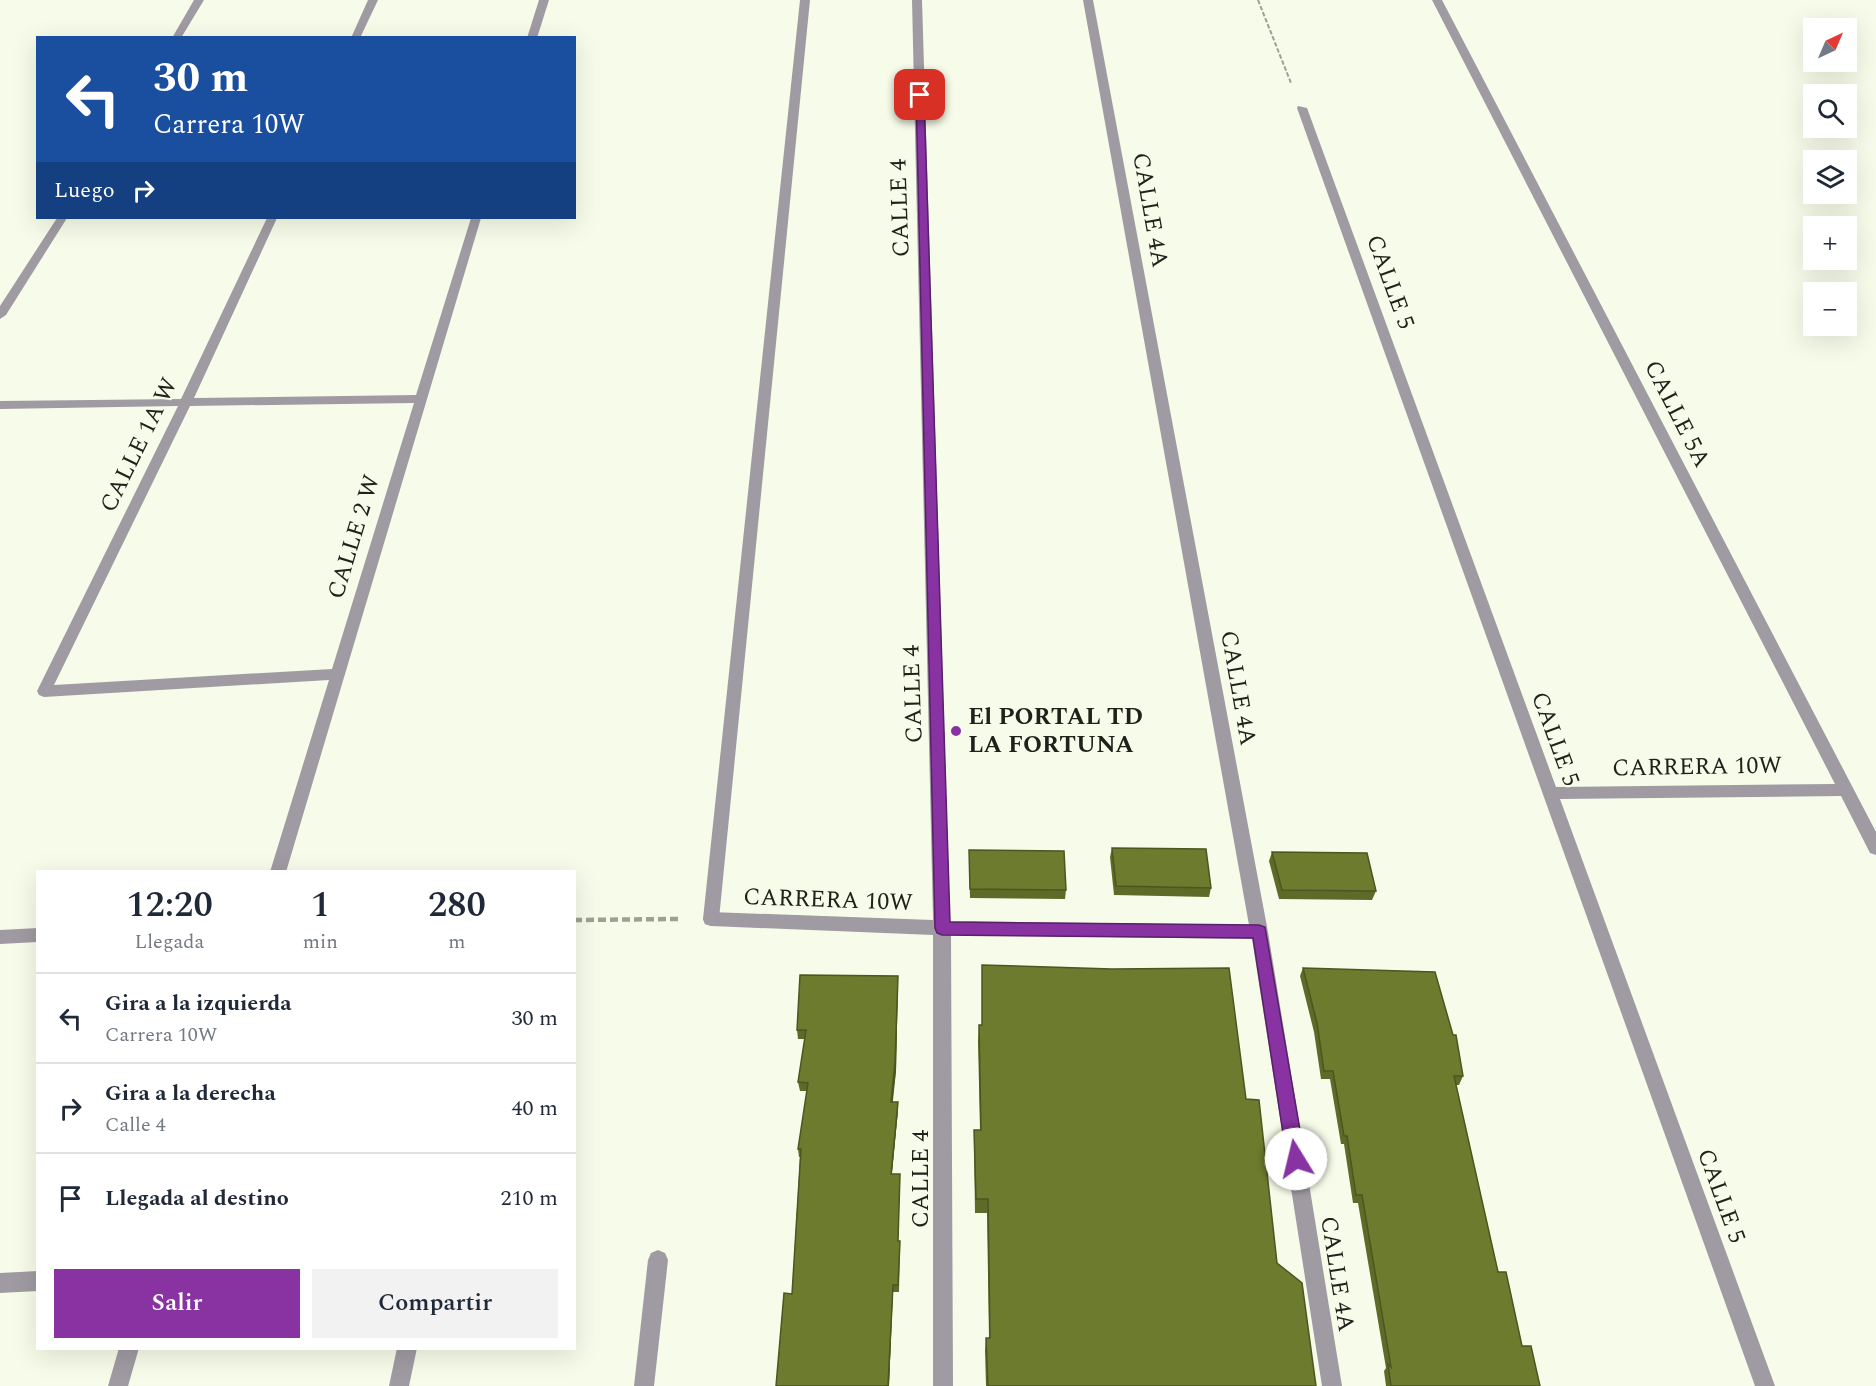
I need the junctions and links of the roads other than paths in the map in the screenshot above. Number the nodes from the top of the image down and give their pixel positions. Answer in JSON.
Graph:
{"nodes":[{"id":1,"x":199,"y":0,"type":"edge"},
{"id":2,"x":373,"y":0,"type":"edge"},
{"id":3,"x":544,"y":0,"type":"edge"},
{"id":4,"x":805,"y":0,"type":"edge"},
{"id":5,"x":917,"y":0,"type":"edge"},
{"id":6,"x":1088,"y":0,"type":"edge"},
{"id":7,"x":1437,"y":0,"type":"edge"},
{"id":8,"x":177,"y":36,"type":"edge"},
{"id":9,"x":356,"y":36,"type":"edge"},
{"id":10,"x":533,"y":36,"type":"edge"},
{"id":11,"x":1302,"y":108,"type":"road end"},
{"id":12,"x":61,"y":219,"type":"edge"},
{"id":13,"x":272,"y":219,"type":"edge"},
{"id":14,"x":476,"y":219,"type":"edge"},
{"id":15,"x":0,"y":315,"type":"edge"},
{"id":16,"x":422,"y":399,"type":"junction"},
{"id":17,"x":186,"y":402,"type":"junction"},
{"id":18,"x":0,"y":405,"type":"edge"},
{"id":19,"x":339,"y":674,"type":"junction"},
{"id":20,"x":1845,"y":790,"type":"junction"},
{"id":21,"x":1549,"y":793,"type":"junction"},
{"id":22,"x":1876,"y":848,"type":"edge"},
{"id":23,"x":279,"y":870,"type":"edge"},
{"id":24,"x":942,"y":928,"type":"junction"},
{"id":25,"x":1259,"y":932,"type":"junction"},
{"id":26,"x":36,"y":935,"type":"edge"},
{"id":27,"x":0,"y":937,"type":"edge"},
{"id":28,"x":658,"y":1260,"type":"dead end"},
{"id":29,"x":36,"y":1281,"type":"edge"},
{"id":30,"x":0,"y":1283,"type":"edge"},
{"id":31,"x":128,"y":1350,"type":"edge"},
{"id":32,"x":407,"y":1350,"type":"edge"},
{"id":33,"x":118,"y":1386,"type":"edge"},
{"id":34,"x":399,"y":1386,"type":"edge"},
{"id":35,"x":644,"y":1386,"type":"edge"},
{"id":36,"x":944,"y":1386,"type":"edge"},
{"id":37,"x":1332,"y":1386,"type":"edge"},
{"id":38,"x":1765,"y":1386,"type":"edge"}],
"edges":[{"from":1,"to":8,"type":"street"},
{"from":2,"to":9,"type":"street"},
{"from":3,"to":10,"type":"street"},
{"from":4,"to":24,"type":"street","name":"CARRERA 10W"},
{"from":5,"to":24,"type":"street","name":"CALLE 4"},
{"from":6,"to":25,"type":"street","name":"CALLE 4A"},
{"from":7,"to":20,"type":"street","name":"CALLE 5A"},
{"from":11,"to":21,"type":"street","name":"CALLE 5"},
{"from":12,"to":15,"type":"street"},
{"from":13,"to":17,"type":"street","name":"CALLE 1A W"},
{"from":14,"to":16,"type":"street","name":"CALLE 2 W"},
{"from":16,"to":17,"type":"street"},
{"from":16,"to":19,"type":"street","name":"CALLE 2 W"},
{"from":17,"to":18,"type":"street"},
{"from":17,"to":19,"type":"street","name":"CALLE 1A W"},
{"from":19,"to":23,"type":"street","name":"CALLE 2 W"},
{"from":20,"to":21,"type":"street","name":"CARRERA 10W"},
{"from":20,"to":22,"type":"street","name":"CALLE 5A"},
{"from":21,"to":38,"type":"street","name":"CALLE 5"},
{"from":24,"to":25,"type":"street","name":"CARRERA 10W"},
{"from":24,"to":36,"type":"street","name":"CALLE 4"},
{"from":25,"to":37,"type":"street","name":"CALLE 4A"},
{"from":26,"to":27,"type":"street"},
{"from":28,"to":35,"type":"street"},
{"from":29,"to":30,"type":"street"},
{"from":31,"to":33,"type":"street"},
{"from":32,"to":34,"type":"street"}]}
